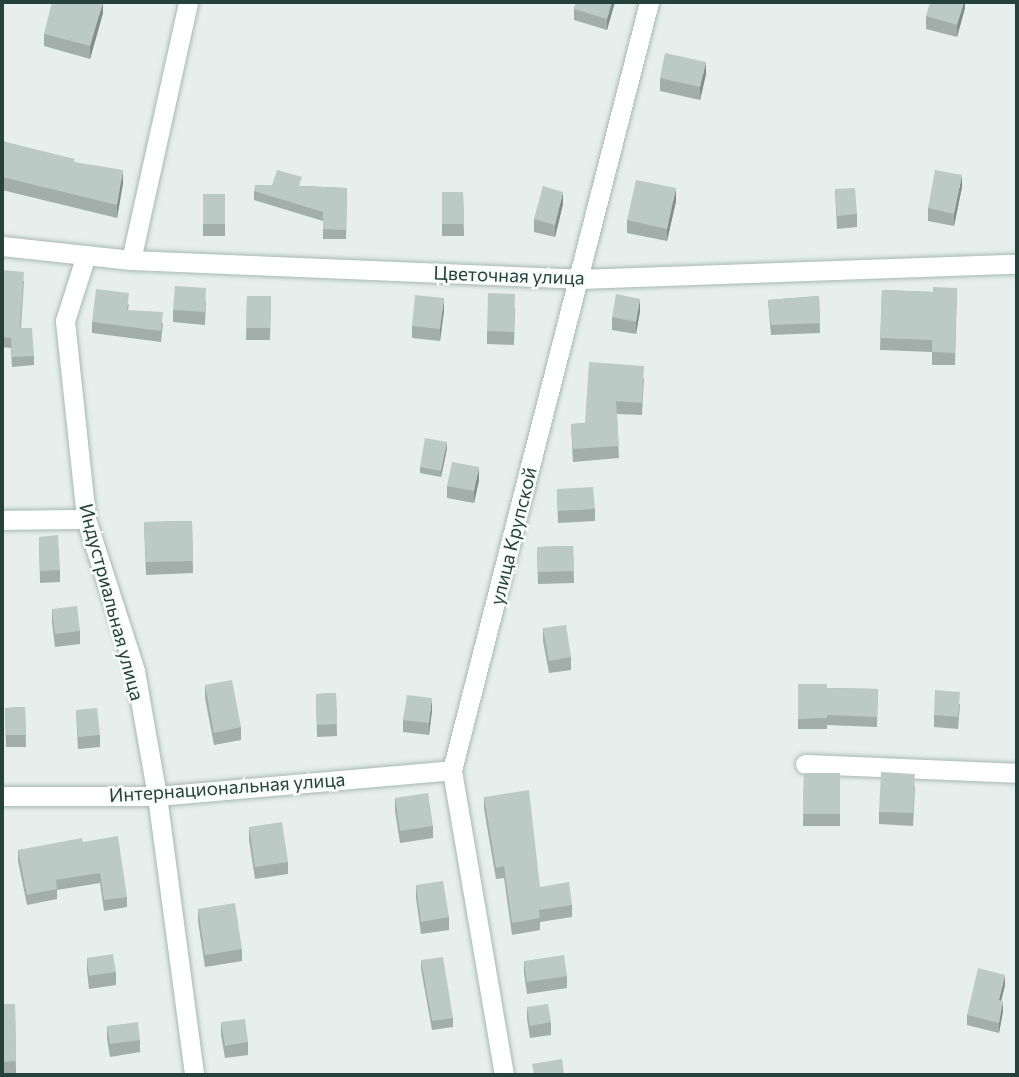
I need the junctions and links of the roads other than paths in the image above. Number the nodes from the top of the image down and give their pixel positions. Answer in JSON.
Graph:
{"nodes":[{"id":1,"x":188,"y":2,"type":"edge"},
{"id":2,"x":649,"y":2,"type":"edge"},
{"id":3,"x":2,"y":246,"type":"edge"},
{"id":4,"x":86,"y":255,"type":"junction"},
{"id":5,"x":131,"y":260,"type":"junction"},
{"id":6,"x":1017,"y":264,"type":"edge"},
{"id":7,"x":579,"y":279,"type":"junction"},
{"id":8,"x":86,"y":519,"type":"junction"},
{"id":9,"x":2,"y":520,"type":"edge"},
{"id":10,"x":806,"y":764,"type":"dead end"},
{"id":11,"x":452,"y":770,"type":"junction"},
{"id":12,"x":1017,"y":773,"type":"edge"},
{"id":13,"x":2,"y":796,"type":"edge"},
{"id":14,"x":157,"y":796,"type":"junction"},
{"id":15,"x":194,"y":1075,"type":"edge"},
{"id":16,"x":504,"y":1075,"type":"edge"}],
"edges":[{"from":1,"to":5,"type":"street"},
{"from":2,"to":7,"type":"street","name":"улица Крупской"},
{"from":3,"to":4,"type":"street","name":"Цветочная улица"},
{"from":4,"to":5,"type":"street","name":"Цветочная улица"},
{"from":4,"to":8,"type":"street","name":"Индустриальная улица"},
{"from":5,"to":7,"type":"street","name":"Цветочная улица"},
{"from":6,"to":7,"type":"street","name":"Цветочная улица"},
{"from":7,"to":11,"type":"street","name":"улица Крупской"},
{"from":8,"to":9,"type":"street"},
{"from":8,"to":14,"type":"street","name":"Индустриальная улица"},
{"from":10,"to":12,"type":"street"},
{"from":11,"to":14,"type":"street","name":"Интернациональная улица"},
{"from":11,"to":16,"type":"street","name":"улица Крупской"},
{"from":13,"to":14,"type":"street","name":"Интернациональная улица"},
{"from":14,"to":15,"type":"street","name":"Индустриальная улица"}]}
